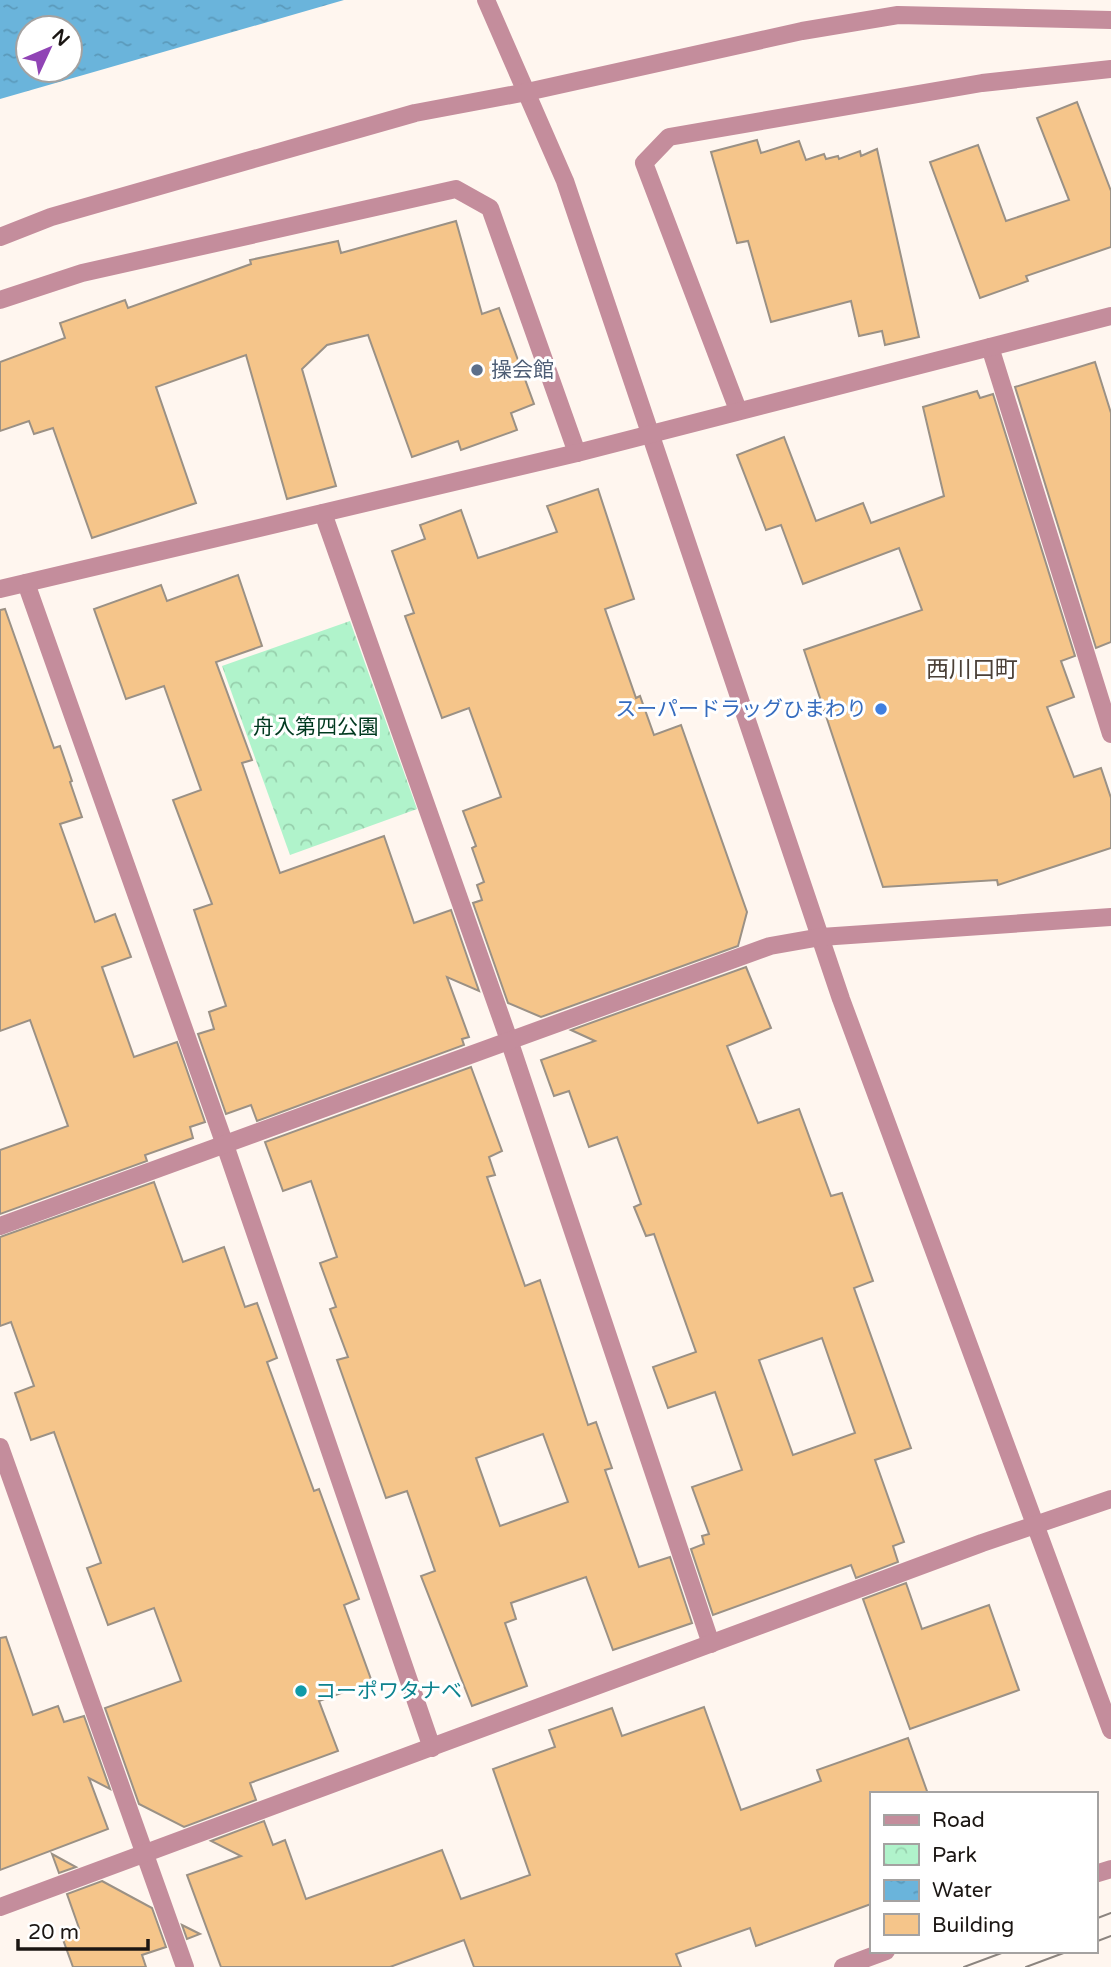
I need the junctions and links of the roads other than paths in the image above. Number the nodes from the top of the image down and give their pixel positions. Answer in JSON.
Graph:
{"nodes":[{"id":1,"x":486,"y":1,"type":"edge"},
{"id":2,"x":1111,"y":20,"type":"edge"},
{"id":3,"x":1111,"y":69,"type":"edge"},
{"id":4,"x":527,"y":92,"type":"junction"},
{"id":5,"x":0,"y":237,"type":"edge"},
{"id":6,"x":0,"y":300,"type":"edge"},
{"id":7,"x":1111,"y":316,"type":"edge"},
{"id":8,"x":990,"y":347,"type":"junction"},
{"id":9,"x":738,"y":410,"type":"junction"},
{"id":10,"x":649,"y":434,"type":"junction"},
{"id":11,"x":576,"y":453,"type":"junction"},
{"id":12,"x":323,"y":513,"type":"junction"},
{"id":13,"x":26,"y":583,"type":"junction"},
{"id":14,"x":0,"y":589,"type":"edge"},
{"id":15,"x":1111,"y":734,"type":"edge"},
{"id":16,"x":1111,"y":917,"type":"edge"},
{"id":17,"x":821,"y":937,"type":"junction"},
{"id":18,"x":509,"y":1040,"type":"junction"},
{"id":19,"x":225,"y":1145,"type":"junction"},
{"id":20,"x":0,"y":1226,"type":"edge"},
{"id":21,"x":0,"y":1447,"type":"edge"},
{"id":22,"x":1111,"y":1499,"type":"edge"},
{"id":23,"x":1037,"y":1524,"type":"junction"},
{"id":24,"x":711,"y":1644,"type":"junction"},
{"id":25,"x":1111,"y":1730,"type":"edge"},
{"id":26,"x":432,"y":1748,"type":"junction"},
{"id":27,"x":145,"y":1855,"type":"junction"},
{"id":28,"x":0,"y":1907,"type":"edge"},
{"id":29,"x":881,"y":1953,"type":"edge"},
{"id":30,"x":185,"y":1967,"type":"edge"},
{"id":31,"x":843,"y":1967,"type":"edge"}],
"edges":[{"from":1,"to":4,"type":"street"},
{"from":2,"to":4,"type":"street"},
{"from":3,"to":9,"type":"street"},
{"from":4,"to":5,"type":"street"},
{"from":4,"to":10,"type":"street"},
{"from":6,"to":11,"type":"street"},
{"from":7,"to":8,"type":"street"},
{"from":8,"to":9,"type":"street"},
{"from":8,"to":15,"type":"street"},
{"from":9,"to":10,"type":"street"},
{"from":10,"to":11,"type":"street"},
{"from":10,"to":17,"type":"street"},
{"from":11,"to":12,"type":"street"},
{"from":12,"to":13,"type":"street"},
{"from":12,"to":18,"type":"street"},
{"from":13,"to":14,"type":"street"},
{"from":13,"to":19,"type":"street"},
{"from":16,"to":17,"type":"street"},
{"from":17,"to":18,"type":"street"},
{"from":17,"to":23,"type":"street"},
{"from":18,"to":19,"type":"street"},
{"from":18,"to":24,"type":"street"},
{"from":19,"to":20,"type":"street"},
{"from":19,"to":26,"type":"street"},
{"from":21,"to":27,"type":"street"},
{"from":22,"to":23,"type":"street"},
{"from":23,"to":24,"type":"street"},
{"from":23,"to":25,"type":"street"},
{"from":24,"to":26,"type":"street"},
{"from":26,"to":27,"type":"street"},
{"from":27,"to":28,"type":"street"},
{"from":27,"to":30,"type":"street"},
{"from":29,"to":31,"type":"street"}]}
